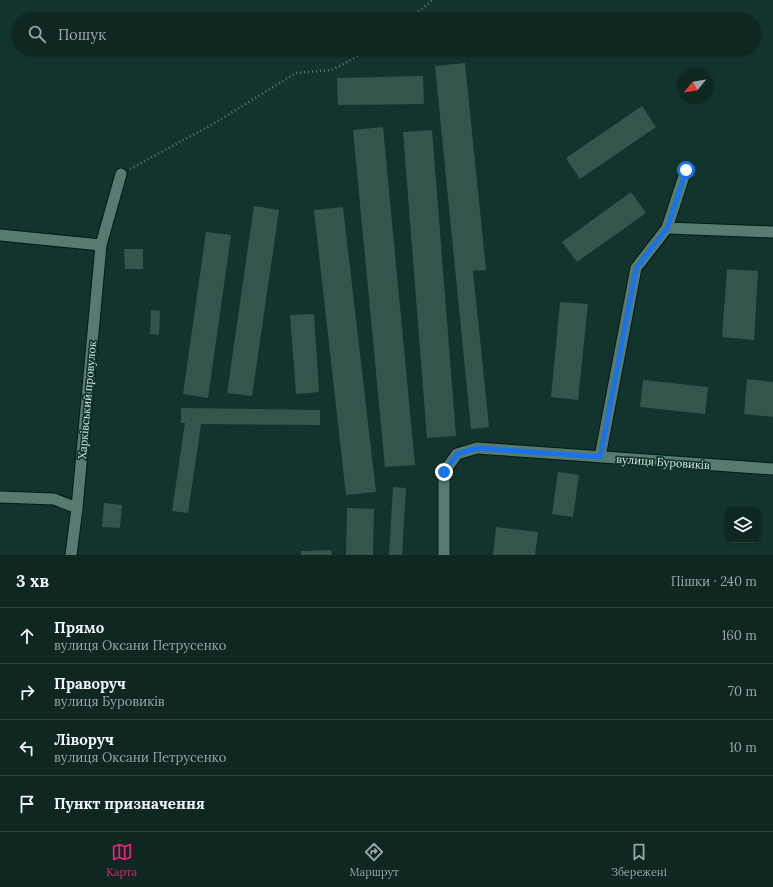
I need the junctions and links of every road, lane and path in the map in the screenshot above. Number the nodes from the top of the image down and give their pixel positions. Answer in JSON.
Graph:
{"nodes":[{"id":1,"x":433,"y":0,"type":"edge"},
{"id":2,"x":418,"y":12,"type":"edge"},
{"id":3,"x":358,"y":56,"type":"edge"},
{"id":4,"x":686,"y":170,"type":"dead end"},
{"id":5,"x":121,"y":174,"type":"joint"},
{"id":6,"x":667,"y":228,"type":"junction"},
{"id":7,"x":773,"y":232,"type":"edge"},
{"id":8,"x":0,"y":235,"type":"edge"},
{"id":9,"x":101,"y":245,"type":"junction"},
{"id":10,"x":600,"y":457,"type":"junction"},
{"id":11,"x":773,"y":470,"type":"edge"},
{"id":12,"x":0,"y":497,"type":"edge"},
{"id":13,"x":77,"y":508,"type":"junction"},
{"id":14,"x":71,"y":555,"type":"edge"},
{"id":15,"x":444,"y":555,"type":"edge"}],
"edges":[{"from":1,"to":2,"type":"path"},
{"from":3,"to":5,"type":"path"},
{"from":4,"to":6,"type":"street"},
{"from":5,"to":9,"type":"street","name":"Харківський провулок"},
{"from":6,"to":7,"type":"street"},
{"from":6,"to":10,"type":"street"},
{"from":8,"to":9,"type":"street"},
{"from":9,"to":13,"type":"street","name":"Харківський провулок"},
{"from":10,"to":11,"type":"street","name":"вулиця Буровиків"},
{"from":10,"to":15,"type":"street","name":"вулиця Буровиків"},
{"from":12,"to":13,"type":"street"},
{"from":13,"to":14,"type":"street","name":"Харківський провулок"}]}
